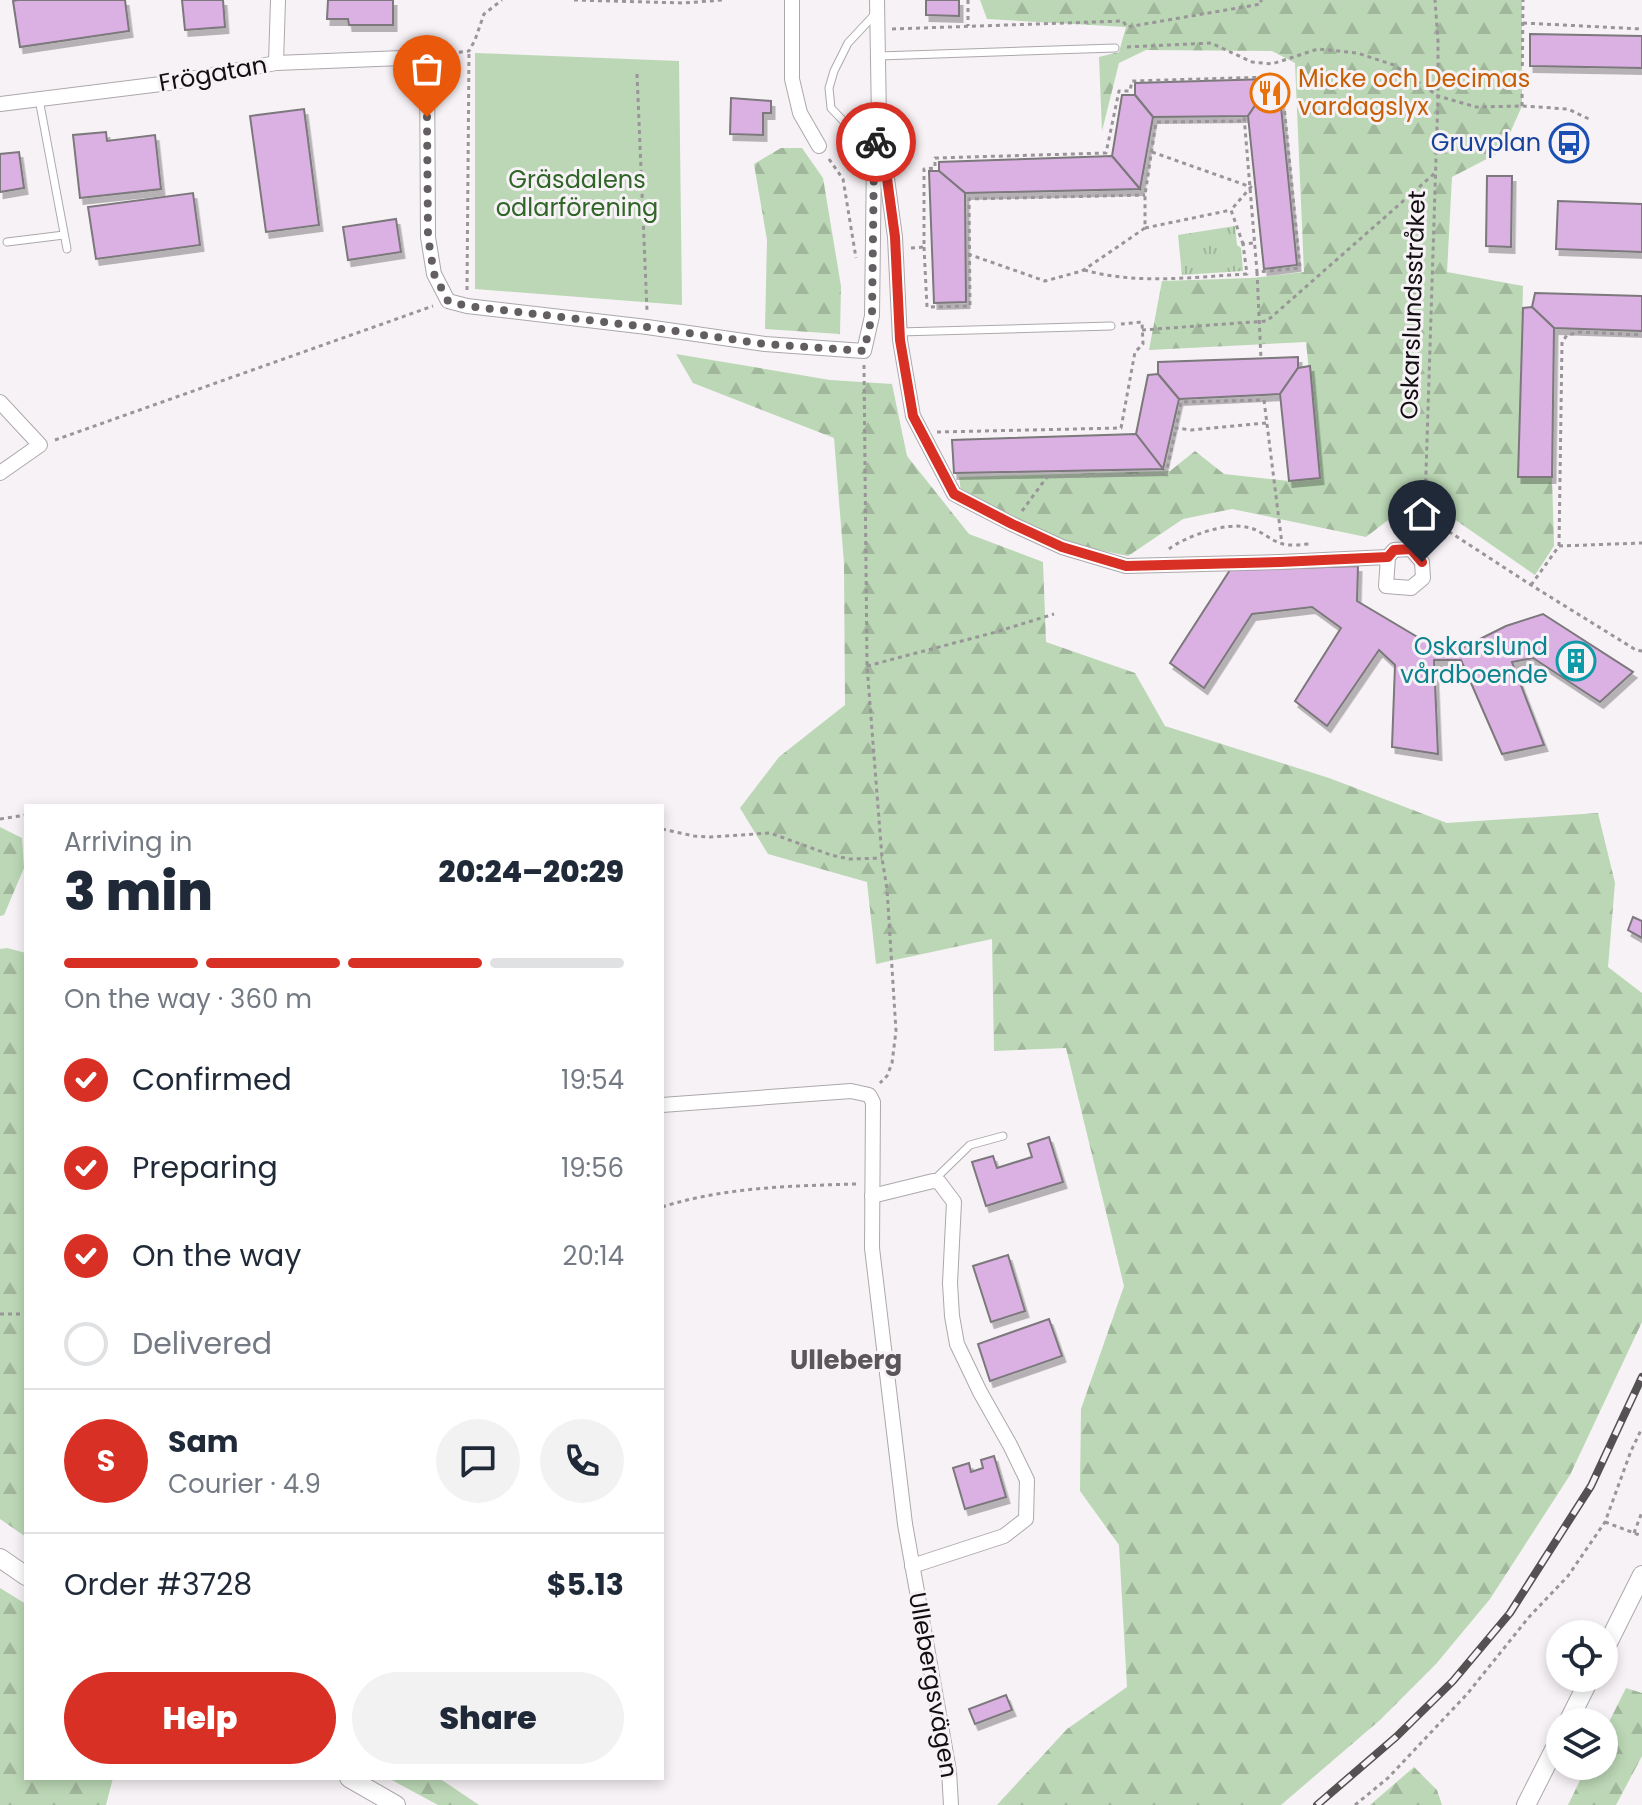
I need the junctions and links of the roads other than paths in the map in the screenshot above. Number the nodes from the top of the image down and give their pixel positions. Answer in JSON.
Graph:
{"nodes":[{"id":1,"x":278,"y":0,"type":"edge"},
{"id":2,"x":792,"y":0,"type":"edge"},
{"id":3,"x":877,"y":6,"type":"edge"},
{"id":4,"x":1115,"y":48,"type":"road end"},
{"id":5,"x":879,"y":56,"type":"junction"},
{"id":6,"x":276,"y":63,"type":"junction"},
{"id":7,"x":39,"y":99,"type":"junction"},
{"id":8,"x":0,"y":104,"type":"edge"},
{"id":9,"x":879,"y":120,"type":"junction"},
{"id":10,"x":819,"y":146,"type":"road end"},
{"id":11,"x":64,"y":235,"type":"junction"},
{"id":12,"x":7,"y":242,"type":"dead end"},
{"id":13,"x":67,"y":249,"type":"dead end"},
{"id":14,"x":1111,"y":326,"type":"road end"},
{"id":15,"x":899,"y":332,"type":"junction"},
{"id":16,"x":0,"y":402,"type":"edge"},
{"id":17,"x":0,"y":473,"type":"edge"},
{"id":18,"x":1388,"y":557,"type":"dead end"},
{"id":19,"x":664,"y":1105,"type":"edge"},
{"id":20,"x":1003,"y":1136,"type":"dead end"},
{"id":21,"x":933,"y":1181,"type":"junction"},
{"id":22,"x":872,"y":1190,"type":"junction"},
{"id":23,"x":0,"y":1558,"type":"edge"},
{"id":24,"x":912,"y":1566,"type":"junction"},
{"id":25,"x":24,"y":1575,"type":"edge"},
{"id":26,"x":1640,"y":1584,"type":"edge"},
{"id":27,"x":1618,"y":1625,"type":"edge"},
{"id":28,"x":1546,"y":1766,"type":"edge"},
{"id":29,"x":352,"y":1780,"type":"edge"},
{"id":30,"x":396,"y":1805,"type":"edge"},
{"id":31,"x":951,"y":1805,"type":"edge"},
{"id":32,"x":1526,"y":1805,"type":"edge"}],
"edges":[{"from":1,"to":6,"type":"street"},
{"from":2,"to":10,"type":"street"},
{"from":3,"to":5,"type":"street"},
{"from":3,"to":9,"type":"lane"},
{"from":4,"to":5,"type":"lane"},
{"from":5,"to":9,"type":"street"},
{"from":6,"to":7,"type":"street","name":"Frögatan"},
{"from":6,"to":9,"type":"street","name":"Frögatan"},
{"from":7,"to":8,"type":"street","name":"Frögatan"},
{"from":7,"to":11,"type":"lane"},
{"from":9,"to":15,"type":"street"},
{"from":11,"to":12,"type":"lane"},
{"from":11,"to":13,"type":"lane"},
{"from":14,"to":15,"type":"lane"},
{"from":15,"to":18,"type":"street"},
{"from":16,"to":17,"type":"street"},
{"from":19,"to":22,"type":"street","name":"Ullebergsvägen"},
{"from":20,"to":21,"type":"lane"},
{"from":21,"to":22,"type":"street"},
{"from":21,"to":24,"type":"street","name":"Ullebergsvägen"},
{"from":22,"to":24,"type":"street","name":"Ullebergsvägen"},
{"from":23,"to":25,"type":"main road"},
{"from":24,"to":31,"type":"street","name":"Ullebergsvägen"},
{"from":26,"to":27,"type":"main road"},
{"from":28,"to":32,"type":"main road"},
{"from":29,"to":30,"type":"main road"}]}
